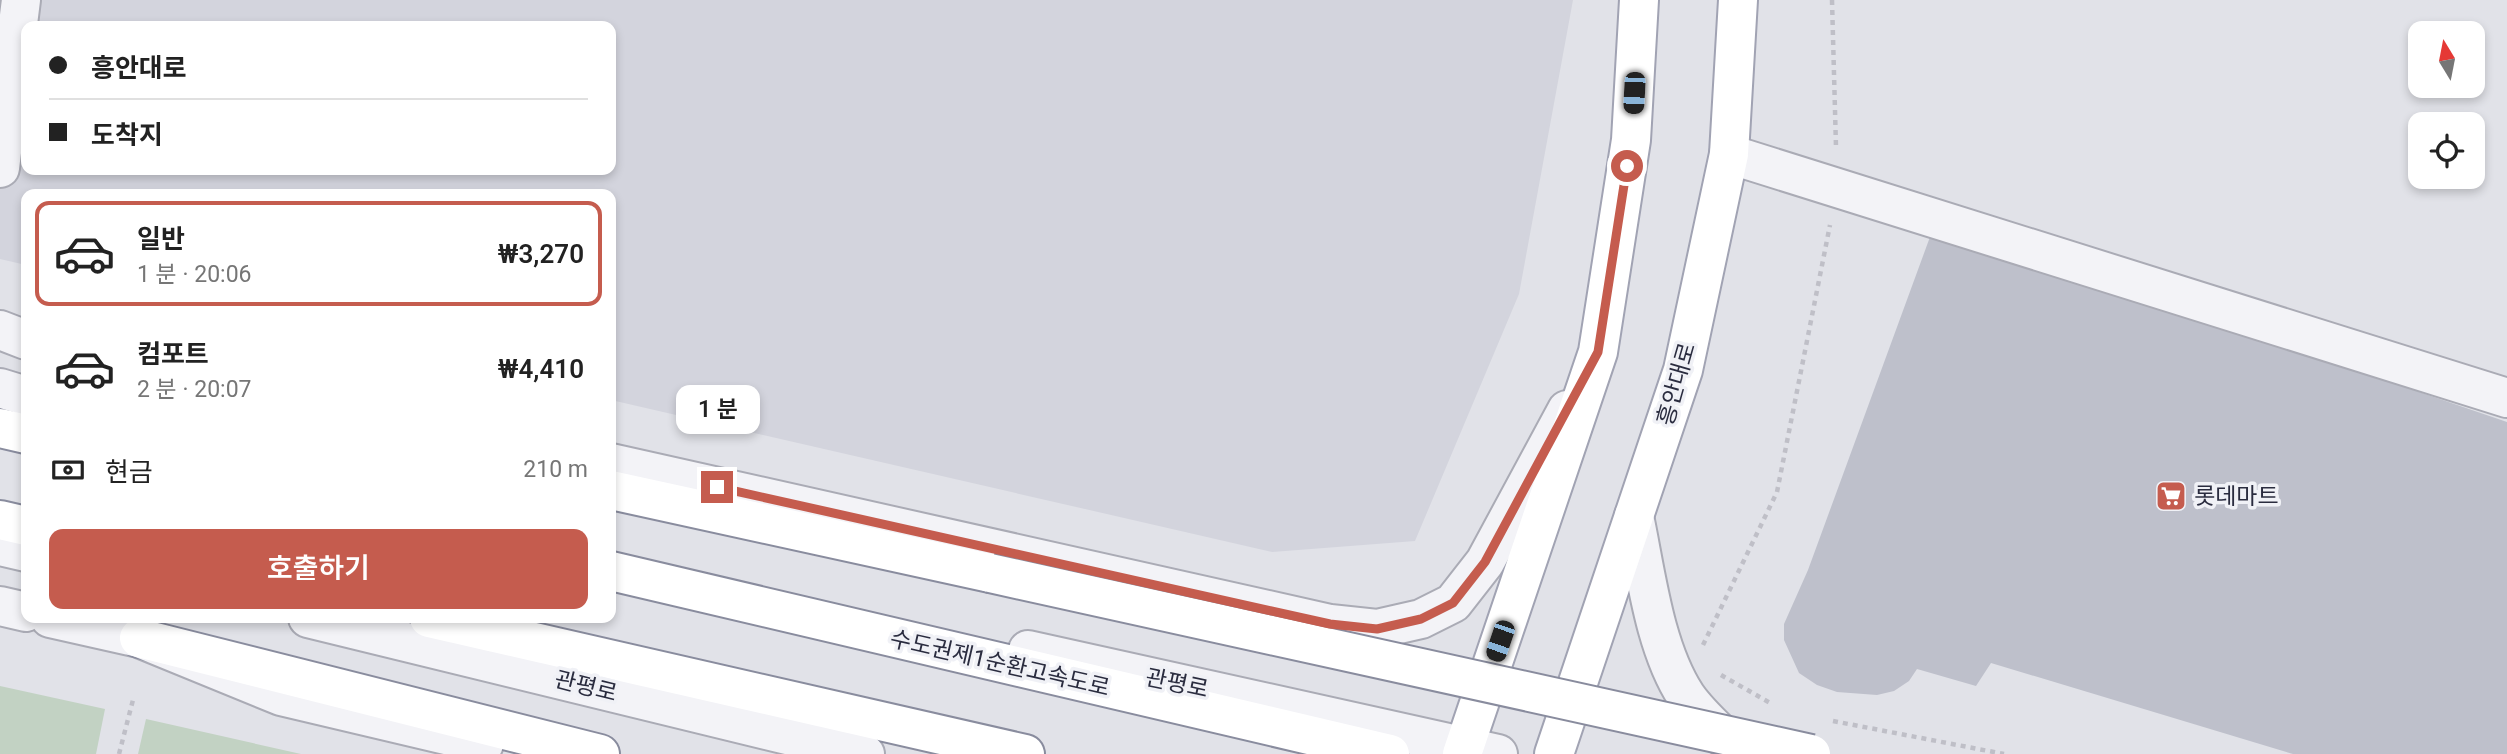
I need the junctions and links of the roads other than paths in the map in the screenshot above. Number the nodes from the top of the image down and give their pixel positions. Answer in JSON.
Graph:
{"nodes":[{"id":1,"x":21,"y":0,"type":"edge"},
{"id":2,"x":1639,"y":0,"type":"edge"},
{"id":3,"x":1738,"y":0,"type":"edge"},
{"id":4,"x":1729,"y":154,"type":"junction"},
{"id":5,"x":0,"y":168,"type":"edge"},
{"id":6,"x":0,"y":329,"type":"edge"},
{"id":7,"x":21,"y":331,"type":"edge"},
{"id":8,"x":21,"y":338,"type":"edge"},
{"id":9,"x":1598,"y":352,"type":"junction"},
{"id":10,"x":0,"y":388,"type":"edge"},
{"id":11,"x":21,"y":394,"type":"edge"},
{"id":12,"x":2507,"y":398,"type":"edge"},
{"id":13,"x":0,"y":428,"type":"edge"},
{"id":14,"x":21,"y":434,"type":"edge"},
{"id":15,"x":616,"y":464,"type":"edge"},
{"id":16,"x":616,"y":491,"type":"edge"},
{"id":17,"x":1634,"y":516,"type":"junction"},
{"id":18,"x":0,"y":520,"type":"edge"},
{"id":19,"x":21,"y":525,"type":"edge"},
{"id":20,"x":0,"y":546,"type":"edge"},
{"id":21,"x":21,"y":551,"type":"edge"},
{"id":22,"x":616,"y":559,"type":"edge"},
{"id":23,"x":616,"y":572,"type":"edge"},
{"id":24,"x":0,"y":606,"type":"edge"},
{"id":25,"x":21,"y":611,"type":"edge"},
{"id":26,"x":72,"y":623,"type":"edge"},
{"id":27,"x":328,"y":623,"type":"edge"},
{"id":28,"x":451,"y":623,"type":"edge"},
{"id":29,"x":139,"y":638,"type":"junction"},
{"id":30,"x":1475,"y":752,"type":"edge"},
{"id":31,"x":528,"y":754,"type":"edge"},
{"id":32,"x":600,"y":754,"type":"edge"},
{"id":33,"x":865,"y":754,"type":"edge"},
{"id":34,"x":1025,"y":754,"type":"edge"},
{"id":35,"x":1390,"y":754,"type":"edge"},
{"id":36,"x":1554,"y":754,"type":"edge"},
{"id":37,"x":1740,"y":754,"type":"edge"},
{"id":38,"x":1811,"y":754,"type":"edge"}],
"edges":[{"from":1,"to":5,"type":"street"},
{"from":2,"to":9,"type":"main road"},
{"from":3,"to":4,"type":"main road","name":"흥안대로"},
{"from":4,"to":12,"type":"street"},
{"from":4,"to":17,"type":"main road","name":"흥안대로"},
{"from":6,"to":7,"type":"street"},
{"from":6,"to":8,"type":"street"},
{"from":9,"to":15,"type":"street"},
{"from":9,"to":30,"type":"main road"},
{"from":10,"to":11,"type":"street"},
{"from":13,"to":14,"type":"main road"},
{"from":16,"to":38,"type":"main road","bridge":true},
{"from":17,"to":36,"type":"main road","name":"흥안대로"},
{"from":17,"to":37,"type":"street"},
{"from":18,"to":19,"type":"main road"},
{"from":20,"to":21,"type":"street"},
{"from":22,"to":30,"type":"street","name":"관평로"},
{"from":23,"to":35,"type":"main road","name":"수도권제1순환고속도로"},
{"from":24,"to":25,"type":"street"},
{"from":26,"to":29,"type":"street"},
{"from":27,"to":33,"type":"street","name":"관평로"},
{"from":28,"to":34,"type":"main road"},
{"from":29,"to":31,"type":"street"},
{"from":29,"to":32,"type":"main road"}]}
